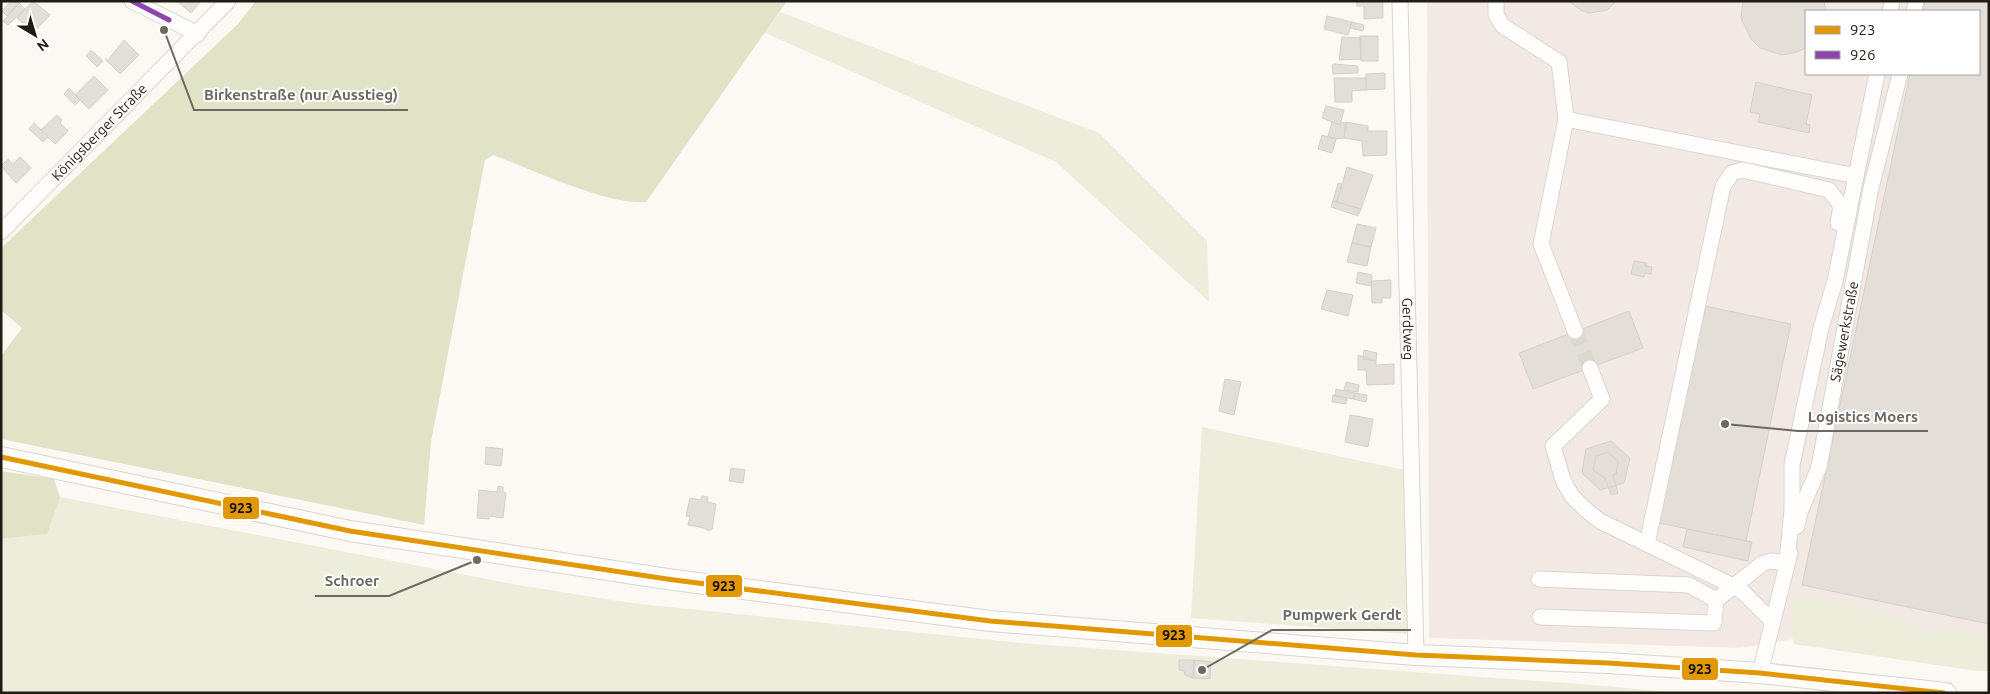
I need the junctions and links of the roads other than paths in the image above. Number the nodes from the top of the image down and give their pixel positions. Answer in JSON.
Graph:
{"nodes":[{"id":1,"x":132,"y":1,"type":"edge"},
{"id":2,"x":228,"y":1,"type":"edge"},
{"id":3,"x":1400,"y":1,"type":"edge"},
{"id":4,"x":1496,"y":1,"type":"edge"},
{"id":5,"x":198,"y":34,"type":"junction"},
{"id":6,"x":1877,"y":75,"type":"edge"},
{"id":7,"x":1900,"y":75,"type":"edge"},
{"id":8,"x":1566,"y":119,"type":"junction"},
{"id":9,"x":1856,"y":176,"type":"junction"},
{"id":10,"x":1,"y":232,"type":"edge"},
{"id":11,"x":1821,"y":328,"type":"junction"},
{"id":12,"x":1575,"y":331,"type":"tunnel mouth"},
{"id":13,"x":1590,"y":368,"type":"tunnel mouth"},
{"id":14,"x":1,"y":457,"type":"edge"},
{"id":15,"x":1648,"y":544,"type":"junction"},
{"id":16,"x":1787,"y":563,"type":"junction"},
{"id":17,"x":1539,"y":579,"type":"dead end"},
{"id":18,"x":1733,"y":586,"type":"junction"},
{"id":19,"x":1716,"y":600,"type":"junction"},
{"id":20,"x":1540,"y":617,"type":"dead end"},
{"id":21,"x":1773,"y":622,"type":"junction"},
{"id":22,"x":1416,"y":655,"type":"junction"},
{"id":23,"x":1760,"y":673,"type":"junction"},
{"id":24,"x":1946,"y":693,"type":"edge"}],
"edges":[{"from":1,"to":5,"type":"street"},
{"from":2,"to":5,"type":"street","name":"Königsberger Straße"},
{"from":3,"to":22,"type":"street","name":"Gerdtweg"},
{"from":4,"to":8,"type":"street"},
{"from":5,"to":10,"type":"street","name":"Königsberger Straße"},
{"from":6,"to":9,"type":"street"},
{"from":7,"to":16,"type":"street","name":"Sägewerkstraße"},
{"from":8,"to":9,"type":"street"},
{"from":8,"to":12,"type":"street"},
{"from":9,"to":11,"type":"street"},
{"from":11,"to":15,"type":"street"},
{"from":11,"to":16,"type":"street"},
{"from":13,"to":15,"type":"street"},
{"from":14,"to":22,"type":"main road"},
{"from":15,"to":18,"type":"street"},
{"from":16,"to":18,"type":"street"},
{"from":16,"to":21,"type":"street","name":"Sägewerkstraße"},
{"from":17,"to":19,"type":"street"},
{"from":18,"to":19,"type":"street"},
{"from":18,"to":21,"type":"street"},
{"from":19,"to":20,"type":"street"},
{"from":21,"to":23,"type":"street","name":"Sägewerkstraße"},
{"from":22,"to":23,"type":"main road"},
{"from":23,"to":24,"type":"main road"}]}
